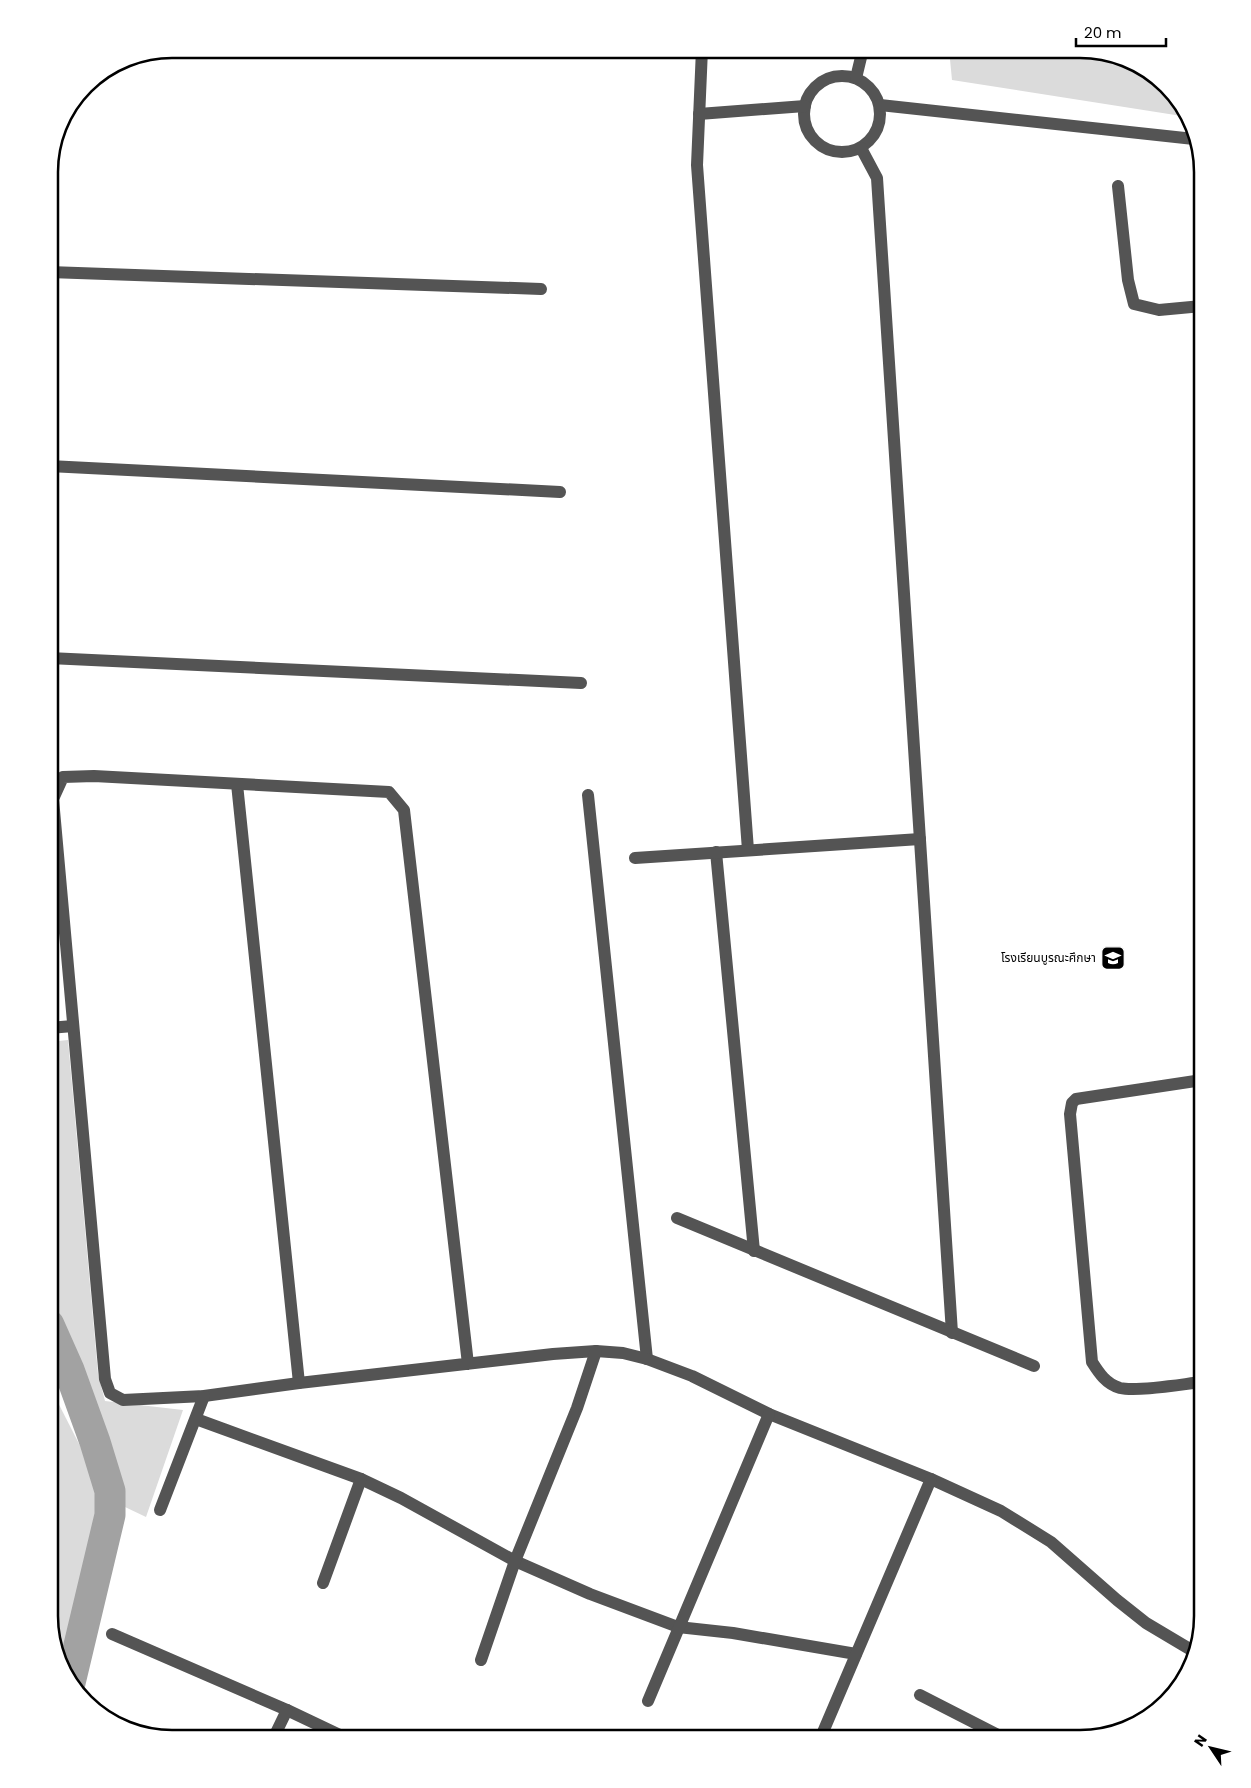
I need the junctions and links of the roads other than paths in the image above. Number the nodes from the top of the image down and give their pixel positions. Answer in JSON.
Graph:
{"nodes":[{"id":1,"x":702,"y":58,"type":"edge"},
{"id":2,"x":861,"y":58,"type":"edge"},
{"id":3,"x":856,"y":78,"type":"junction"},
{"id":4,"x":880,"y":105,"type":"junction"},
{"id":5,"x":805,"y":106,"type":"junction"},
{"id":6,"x":699,"y":114,"type":"junction"},
{"id":7,"x":1189,"y":138,"type":"edge"},
{"id":8,"x":861,"y":148,"type":"junction"},
{"id":9,"x":1118,"y":186,"type":"dead end"},
{"id":10,"x":58,"y":272,"type":"edge"},
{"id":11,"x":541,"y":289,"type":"dead end"},
{"id":12,"x":1194,"y":307,"type":"edge"},
{"id":13,"x":58,"y":466,"type":"edge"},
{"id":14,"x":560,"y":492,"type":"dead end"},
{"id":15,"x":58,"y":658,"type":"edge"},
{"id":16,"x":581,"y":683,"type":"dead end"},
{"id":17,"x":237,"y":784,"type":"junction"},
{"id":18,"x":58,"y":788,"type":"edge"},
{"id":19,"x":588,"y":795,"type":"dead end"},
{"id":20,"x":920,"y":839,"type":"junction"},
{"id":21,"x":748,"y":850,"type":"junction"},
{"id":22,"x":716,"y":852,"type":"junction"},
{"id":23,"x":58,"y":856,"type":"edge"},
{"id":24,"x":635,"y":858,"type":"dead end"},
{"id":25,"x":73,"y":1026,"type":"junction"},
{"id":26,"x":58,"y":1027,"type":"edge"},
{"id":27,"x":1194,"y":1081,"type":"edge"},
{"id":28,"x":677,"y":1218,"type":"dead end"},
{"id":29,"x":754,"y":1251,"type":"junction"},
{"id":30,"x":952,"y":1332,"type":"junction"},
{"id":31,"x":596,"y":1351,"type":"junction"},
{"id":32,"x":647,"y":1359,"type":"junction"},
{"id":33,"x":468,"y":1364,"type":"junction"},
{"id":34,"x":1034,"y":1366,"type":"dead end"},
{"id":35,"x":299,"y":1383,"type":"junction"},
{"id":36,"x":1194,"y":1383,"type":"edge"},
{"id":37,"x":204,"y":1396,"type":"junction"},
{"id":38,"x":769,"y":1414,"type":"junction"},
{"id":39,"x":196,"y":1419,"type":"junction"},
{"id":40,"x":361,"y":1479,"type":"junction"},
{"id":41,"x":931,"y":1480,"type":"junction"},
{"id":42,"x":160,"y":1510,"type":"dead end"},
{"id":43,"x":515,"y":1561,"type":"junction"},
{"id":44,"x":323,"y":1583,"type":"dead end"},
{"id":45,"x":678,"y":1627,"type":"junction"},
{"id":46,"x":112,"y":1634,"type":"dead end"},
{"id":47,"x":1189,"y":1649,"type":"edge"},
{"id":48,"x":856,"y":1654,"type":"junction"},
{"id":49,"x":481,"y":1660,"type":"dead end"},
{"id":50,"x":920,"y":1695,"type":"dead end"},
{"id":51,"x":648,"y":1701,"type":"dead end"},
{"id":52,"x":287,"y":1710,"type":"junction"},
{"id":53,"x":277,"y":1730,"type":"edge"},
{"id":54,"x":329,"y":1730,"type":"edge"},
{"id":55,"x":824,"y":1730,"type":"edge"},
{"id":56,"x":988,"y":1730,"type":"edge"}],
"edges":[{"from":1,"to":6,"type":"street"},
{"from":2,"to":3,"type":"street"},
{"from":3,"to":4,"type":"street"},
{"from":3,"to":5,"type":"street"},
{"from":4,"to":7,"type":"street"},
{"from":4,"to":8,"type":"street"},
{"from":5,"to":6,"type":"street"},
{"from":5,"to":8,"type":"street"},
{"from":6,"to":21,"type":"street"},
{"from":8,"to":20,"type":"street"},
{"from":9,"to":12,"type":"street"},
{"from":10,"to":11,"type":"street"},
{"from":13,"to":14,"type":"street"},
{"from":15,"to":16,"type":"street"},
{"from":17,"to":18,"type":"street"},
{"from":17,"to":33,"type":"street"},
{"from":17,"to":35,"type":"street"},
{"from":19,"to":32,"type":"street"},
{"from":20,"to":21,"type":"street"},
{"from":20,"to":30,"type":"street"},
{"from":21,"to":22,"type":"street"},
{"from":22,"to":24,"type":"street"},
{"from":22,"to":29,"type":"street"},
{"from":23,"to":25,"type":"street"},
{"from":25,"to":26,"type":"street"},
{"from":25,"to":37,"type":"street"},
{"from":27,"to":36,"type":"street"},
{"from":28,"to":29,"type":"street"},
{"from":29,"to":30,"type":"street"},
{"from":30,"to":34,"type":"street"},
{"from":31,"to":32,"type":"street"},
{"from":31,"to":33,"type":"street"},
{"from":31,"to":43,"type":"street"},
{"from":32,"to":38,"type":"street"},
{"from":33,"to":35,"type":"street"},
{"from":35,"to":37,"type":"street"},
{"from":37,"to":39,"type":"street"},
{"from":38,"to":41,"type":"street"},
{"from":38,"to":45,"type":"street"},
{"from":39,"to":40,"type":"street"},
{"from":39,"to":42,"type":"street"},
{"from":40,"to":43,"type":"street"},
{"from":40,"to":44,"type":"street"},
{"from":41,"to":47,"type":"street"},
{"from":41,"to":48,"type":"street"},
{"from":43,"to":45,"type":"street"},
{"from":43,"to":49,"type":"street"},
{"from":45,"to":48,"type":"street"},
{"from":45,"to":51,"type":"street"},
{"from":46,"to":52,"type":"street"},
{"from":48,"to":55,"type":"street"},
{"from":50,"to":56,"type":"street"},
{"from":52,"to":53,"type":"street"},
{"from":52,"to":54,"type":"street"}]}
